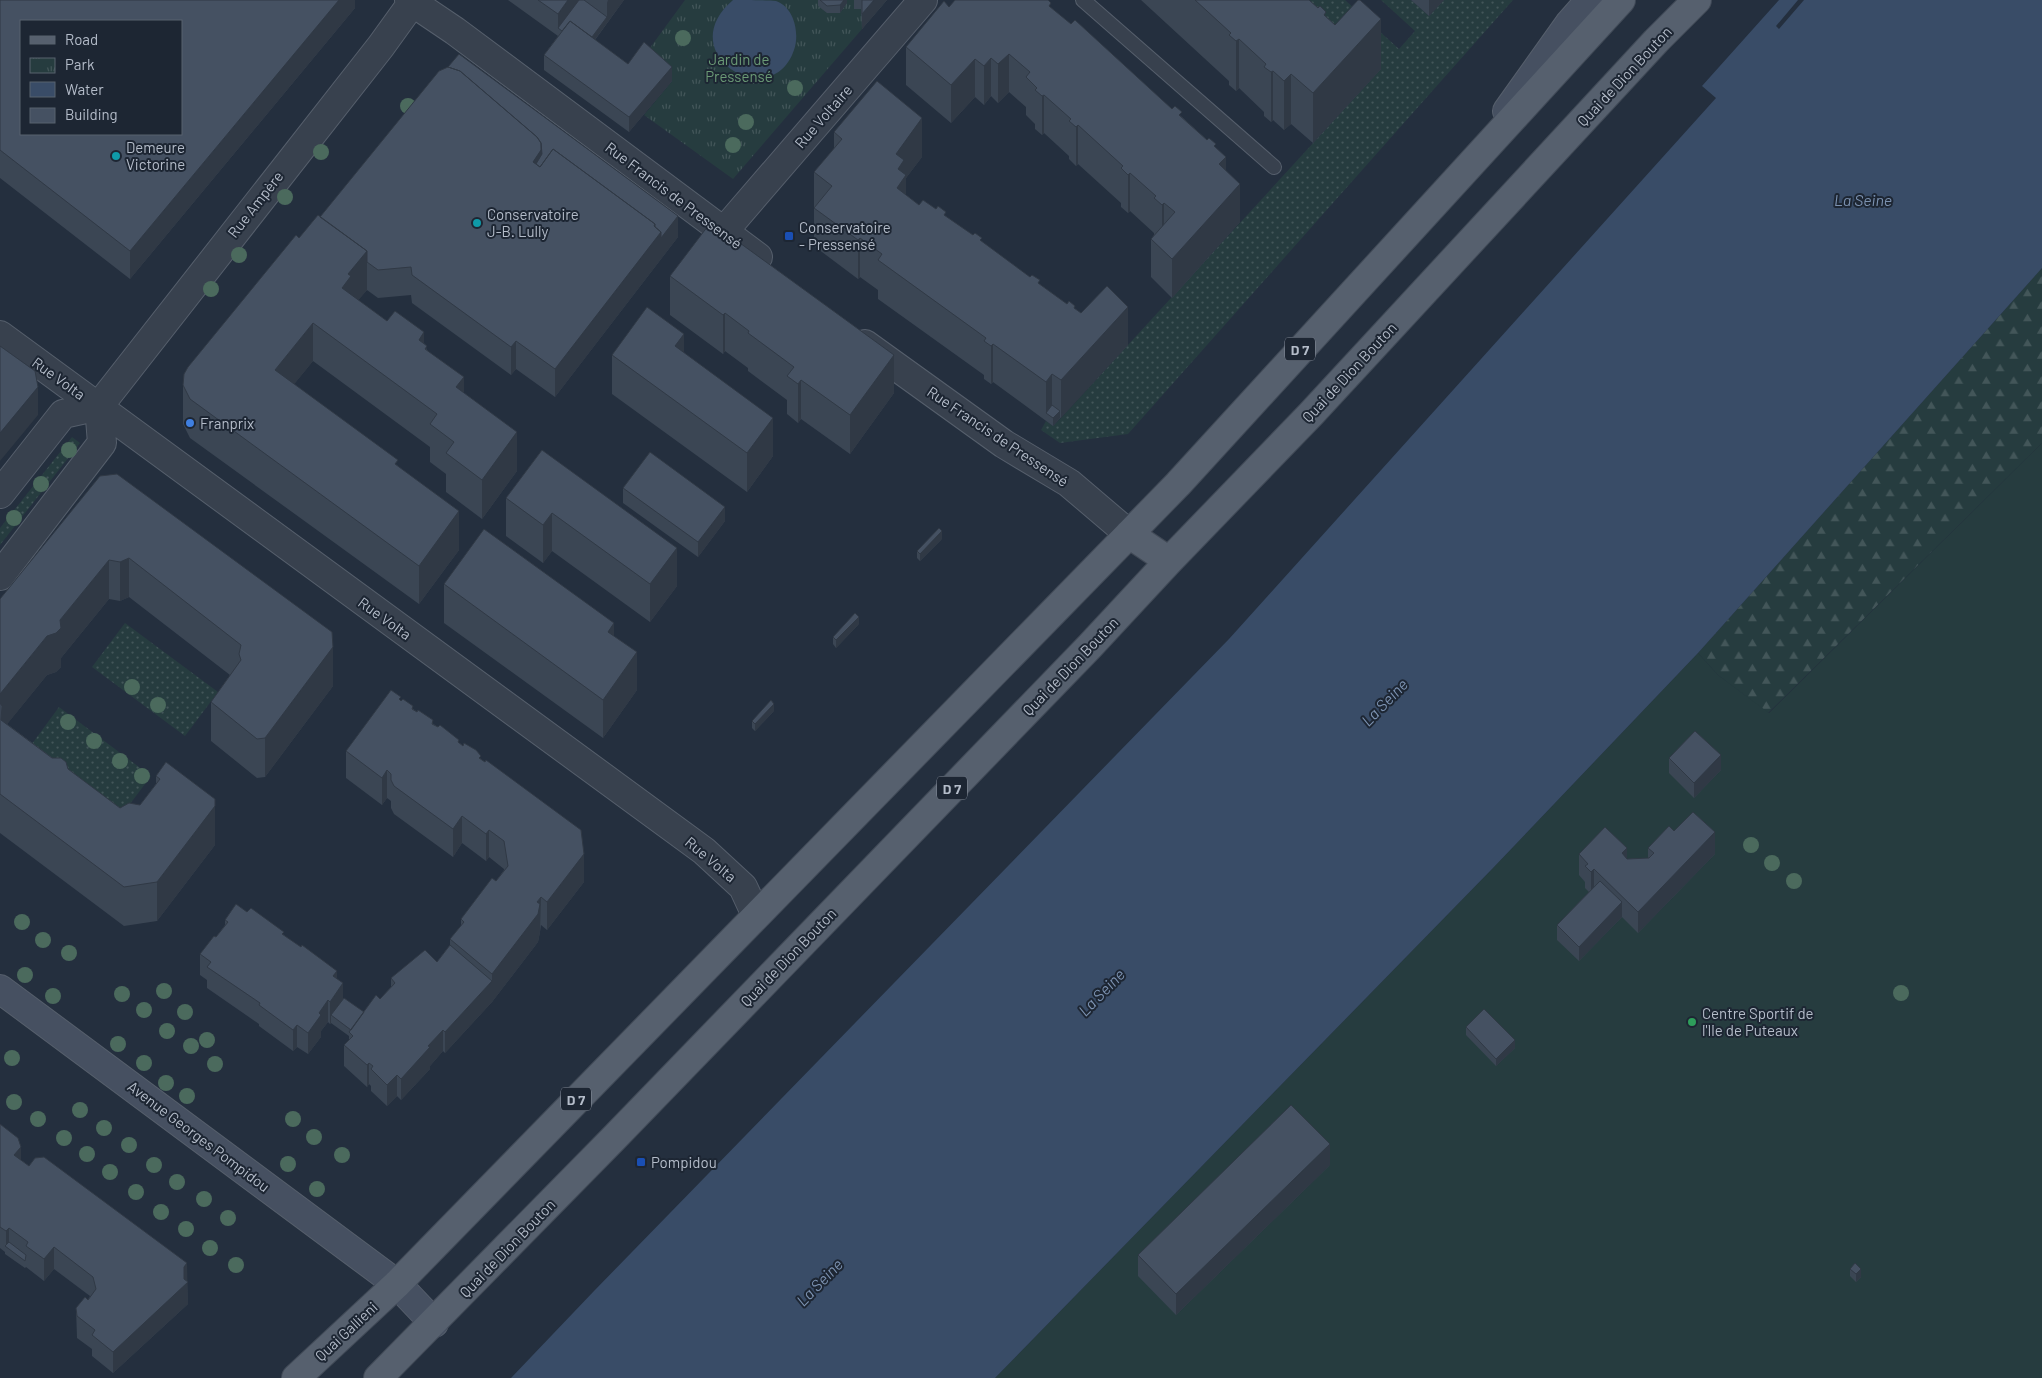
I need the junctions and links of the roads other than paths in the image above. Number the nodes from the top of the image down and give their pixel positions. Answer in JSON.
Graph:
{"nodes":[{"id":1,"x":923,"y":0,"type":"edge"},
{"id":2,"x":1082,"y":0,"type":"edge"},
{"id":3,"x":1590,"y":0,"type":"edge"},
{"id":4,"x":1621,"y":0,"type":"edge"},
{"id":5,"x":1697,"y":0,"type":"edge"},
{"id":6,"x":410,"y":1,"type":"edge"},
{"id":7,"x":1470,"y":164,"type":"junction"},
{"id":8,"x":1274,"y":167,"type":"dead end"},
{"id":9,"x":724,"y":231,"type":"junction"},
{"id":10,"x":775,"y":271,"type":"edge"},
{"id":11,"x":848,"y":330,"type":"edge"},
{"id":12,"x":0,"y":334,"type":"edge"},
{"id":13,"x":99,"y":406,"type":"junction"},
{"id":14,"x":0,"y":494,"type":"edge"},
{"id":15,"x":1129,"y":534,"type":"junction"},
{"id":16,"x":1169,"y":561,"type":"junction"},
{"id":17,"x":0,"y":576,"type":"edge"},
{"id":18,"x":756,"y":915,"type":"junction"},
{"id":19,"x":0,"y":988,"type":"edge"},
{"id":20,"x":397,"y":1284,"type":"junction"},
{"id":21,"x":434,"y":1323,"type":"junction"},
{"id":22,"x":296,"y":1378,"type":"edge"},
{"id":23,"x":378,"y":1378,"type":"edge"}],
"edges":[{"from":1,"to":9,"type":"street","name":"Rue Voltaire"},
{"from":2,"to":8,"type":"lane"},
{"from":3,"to":7,"type":"street"},
{"from":4,"to":7,"type":"main road","number":"D 7"},
{"from":5,"to":16,"type":"main road","name":"Quai de Dion Bouton","number":"D 7"},
{"from":6,"to":9,"type":"street","name":"Rue Francis de Pressensé"},
{"from":6,"to":13,"type":"street","name":"Rue Ampère"},
{"from":7,"to":15,"type":"main road","number":"D 7"},
{"from":9,"to":10,"type":"street","name":"Rue Francis de Pressensé"},
{"from":11,"to":15,"type":"street","name":"Rue Francis de Pressensé"},
{"from":12,"to":13,"type":"street","name":"Rue Volta"},
{"from":13,"to":14,"type":"street"},
{"from":13,"to":17,"type":"street"},
{"from":13,"to":18,"type":"street","name":"Rue Volta"},
{"from":15,"to":16,"type":"main road"},
{"from":15,"to":18,"type":"main road","number":"D 7"},
{"from":16,"to":21,"type":"main road","name":"Quai de Dion Bouton","number":"D 7"},
{"from":18,"to":20,"type":"main road","number":"D 7"},
{"from":19,"to":20,"type":"street","name":"Avenue Georges Pompidou"},
{"from":20,"to":21,"type":"street","name":"Avenue Georges Pompidou"},
{"from":20,"to":22,"type":"main road","name":"Quai Gallieni","number":"D 7"},
{"from":21,"to":23,"type":"main road","number":"D 7"}]}
